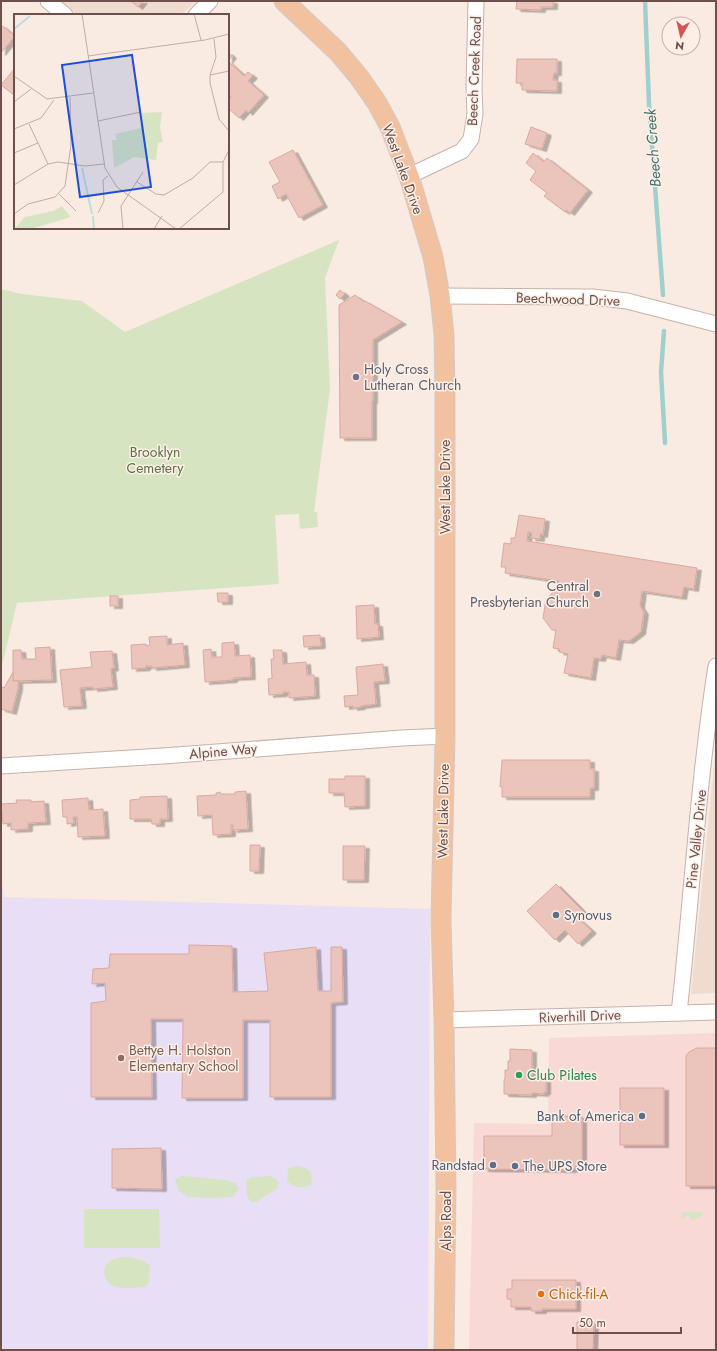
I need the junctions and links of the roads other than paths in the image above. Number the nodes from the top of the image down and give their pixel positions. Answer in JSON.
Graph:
{"nodes":[{"id":1,"x":48,"y":1,"type":"edge"},
{"id":2,"x":210,"y":1,"type":"edge"},
{"id":3,"x":284,"y":1,"type":"edge"},
{"id":4,"x":476,"y":1,"type":"edge"},
{"id":5,"x":64,"y":14,"type":"edge"},
{"id":6,"x":197,"y":14,"type":"edge"},
{"id":7,"x":409,"y":176,"type":"junction"},
{"id":8,"x":440,"y":296,"type":"junction"},
{"id":9,"x":716,"y":324,"type":"edge"},
{"id":10,"x":716,"y":666,"type":"edge"},
{"id":11,"x":445,"y":736,"type":"junction"},
{"id":12,"x":1,"y":766,"type":"edge"},
{"id":13,"x":716,"y":1012,"type":"edge"},
{"id":14,"x":679,"y":1013,"type":"junction"},
{"id":15,"x":444,"y":1020,"type":"junction"},
{"id":16,"x":444,"y":1350,"type":"edge"}],
"edges":[{"from":1,"to":5,"type":"street"},
{"from":2,"to":6,"type":"street"},
{"from":3,"to":7,"type":"main road","name":"West Lake Drive"},
{"from":4,"to":7,"type":"street","name":"Beech Creek Road"},
{"from":7,"to":8,"type":"main road","name":"West Lake Drive"},
{"from":8,"to":9,"type":"street","name":"Beechwood Drive"},
{"from":8,"to":11,"type":"main road","name":"West Lake Drive"},
{"from":10,"to":14,"type":"street","name":"Pine Valley Drive"},
{"from":11,"to":12,"type":"street","name":"Alpine Way"},
{"from":11,"to":15,"type":"main road","name":"West Lake Drive"},
{"from":13,"to":14,"type":"street","name":"Riverhill Drive"},
{"from":14,"to":15,"type":"street","name":"Riverhill Drive"},
{"from":15,"to":16,"type":"main road","name":"Alps Road"}]}
